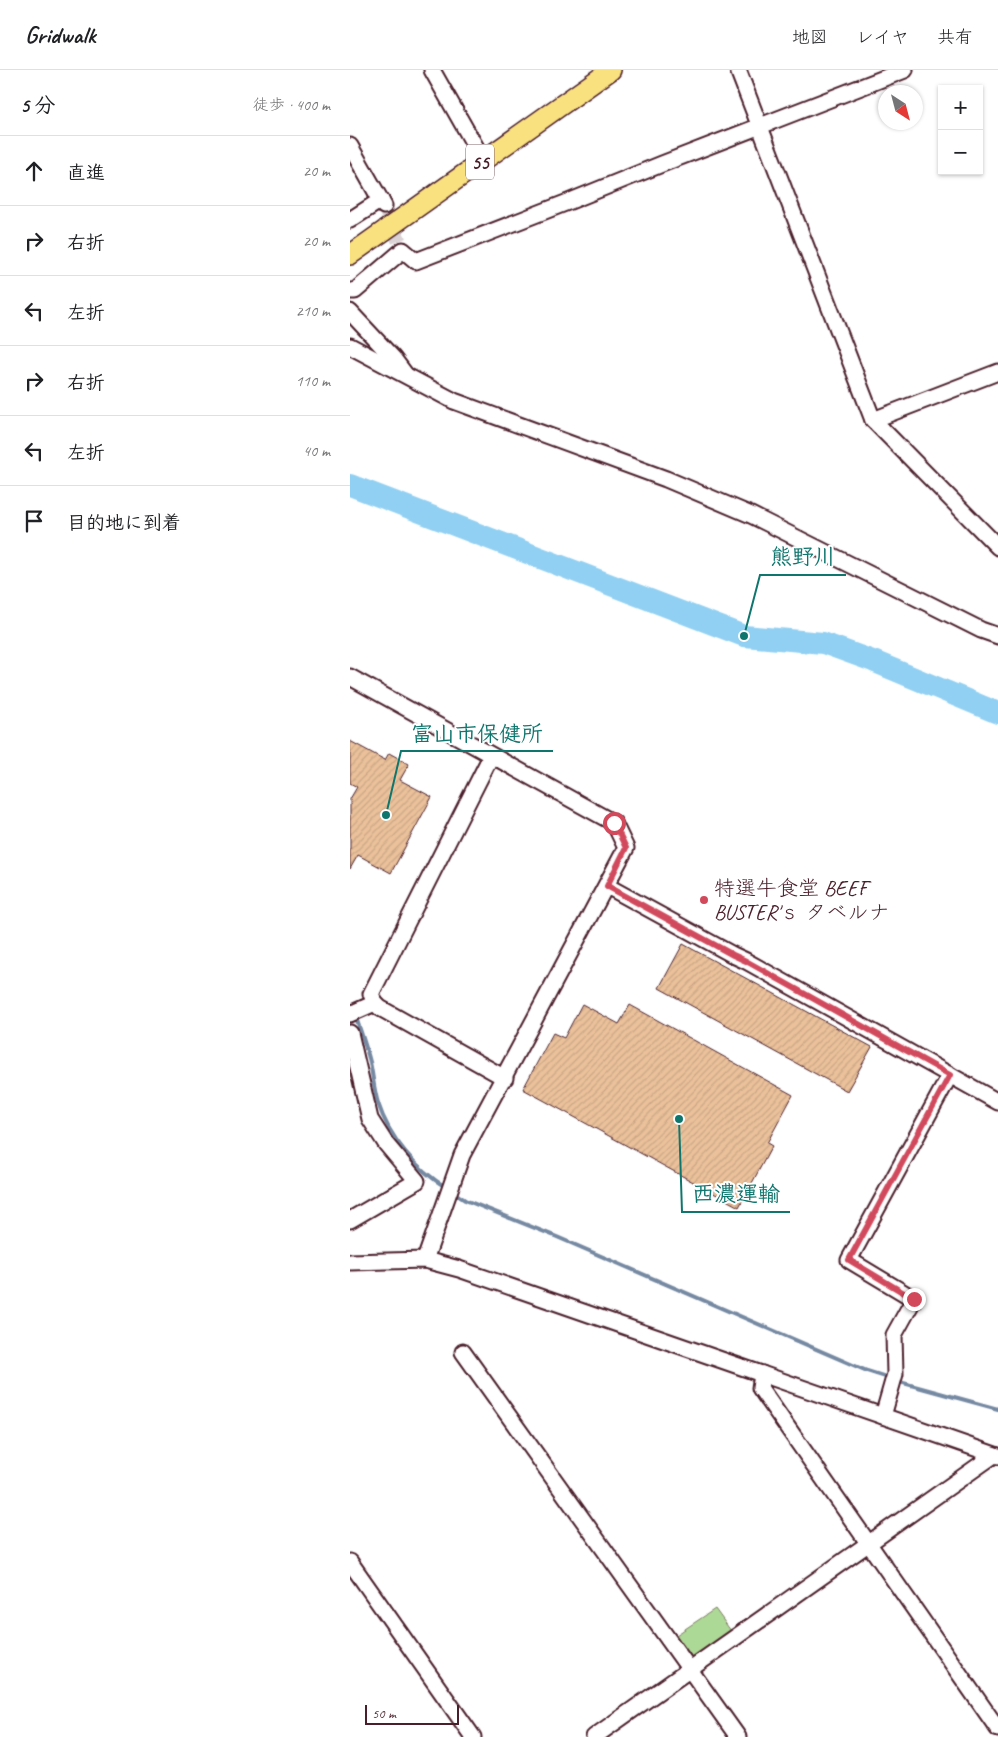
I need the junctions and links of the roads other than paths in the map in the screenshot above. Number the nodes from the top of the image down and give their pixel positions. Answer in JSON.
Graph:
{"nodes":[{"id":1,"x":432,"y":70,"type":"edge"},
{"id":2,"x":611,"y":70,"type":"edge"},
{"id":3,"x":738,"y":70,"type":"edge"},
{"id":4,"x":905,"y":70,"type":"edge"},
{"id":5,"x":760,"y":126,"type":"junction"},
{"id":6,"x":350,"y":146,"type":"edge"},
{"id":7,"x":483,"y":160,"type":"junction"},
{"id":8,"x":350,"y":220,"type":"edge"},
{"id":9,"x":350,"y":255,"type":"edge"},
{"id":10,"x":350,"y":291,"type":"edge"},
{"id":11,"x":350,"y":312,"type":"edge"},
{"id":12,"x":350,"y":346,"type":"edge"},
{"id":13,"x":998,"y":372,"type":"edge"},
{"id":14,"x":408,"y":377,"type":"junction"},
{"id":15,"x":873,"y":420,"type":"junction"},
{"id":16,"x":998,"y":547,"type":"edge"},
{"id":17,"x":998,"y":636,"type":"edge"},
{"id":18,"x":350,"y":677,"type":"edge"},
{"id":19,"x":491,"y":756,"type":"junction"},
{"id":20,"x":607,"y":886,"type":"junction"},
{"id":21,"x":375,"y":1004,"type":"junction"},
{"id":22,"x":350,"y":1014,"type":"edge"},
{"id":23,"x":350,"y":1033,"type":"edge"},
{"id":24,"x":950,"y":1075,"type":"junction"},
{"id":25,"x":505,"y":1078,"type":"junction"},
{"id":26,"x":998,"y":1102,"type":"edge"},
{"id":27,"x":350,"y":1220,"type":"edge"},
{"id":28,"x":425,"y":1260,"type":"junction"},
{"id":29,"x":350,"y":1262,"type":"edge"},
{"id":30,"x":463,"y":1352,"type":"dead end"},
{"id":31,"x":762,"y":1374,"type":"junction"},
{"id":32,"x":883,"y":1416,"type":"junction"},
{"id":33,"x":996,"y":1456,"type":"edge"},
{"id":34,"x":870,"y":1543,"type":"junction"},
{"id":35,"x":350,"y":1562,"type":"edge"},
{"id":36,"x":690,"y":1669,"type":"junction"},
{"id":37,"x":998,"y":1729,"type":"edge"},
{"id":38,"x":473,"y":1737,"type":"edge"},
{"id":39,"x":594,"y":1737,"type":"edge"},
{"id":40,"x":738,"y":1737,"type":"edge"}],
"edges":[{"from":1,"to":7,"type":"street"},
{"from":2,"to":7,"type":"main road","number":"55"},
{"from":3,"to":5,"type":"street"},
{"from":4,"to":5,"type":"street"},
{"from":5,"to":10,"type":"street"},
{"from":5,"to":15,"type":"street"},
{"from":6,"to":8,"type":"street"},
{"from":7,"to":9,"type":"main road","number":"55"},
{"from":11,"to":14,"type":"street"},
{"from":12,"to":14,"type":"street"},
{"from":13,"to":15,"type":"street"},
{"from":14,"to":17,"type":"street"},
{"from":15,"to":16,"type":"street"},
{"from":18,"to":19,"type":"street"},
{"from":19,"to":20,"type":"street"},
{"from":19,"to":21,"type":"street"},
{"from":20,"to":24,"type":"street"},
{"from":20,"to":25,"type":"street"},
{"from":21,"to":22,"type":"street"},
{"from":21,"to":25,"type":"street"},
{"from":23,"to":27,"type":"street"},
{"from":24,"to":26,"type":"street"},
{"from":24,"to":32,"type":"street"},
{"from":25,"to":28,"type":"street"},
{"from":28,"to":29,"type":"street"},
{"from":28,"to":31,"type":"street"},
{"from":30,"to":36,"type":"street"},
{"from":31,"to":32,"type":"street"},
{"from":31,"to":34,"type":"street"},
{"from":32,"to":33,"type":"street"},
{"from":33,"to":34,"type":"street"},
{"from":34,"to":36,"type":"street"},
{"from":34,"to":37,"type":"street"},
{"from":35,"to":38,"type":"street"},
{"from":36,"to":39,"type":"street"},
{"from":36,"to":40,"type":"street"}]}
